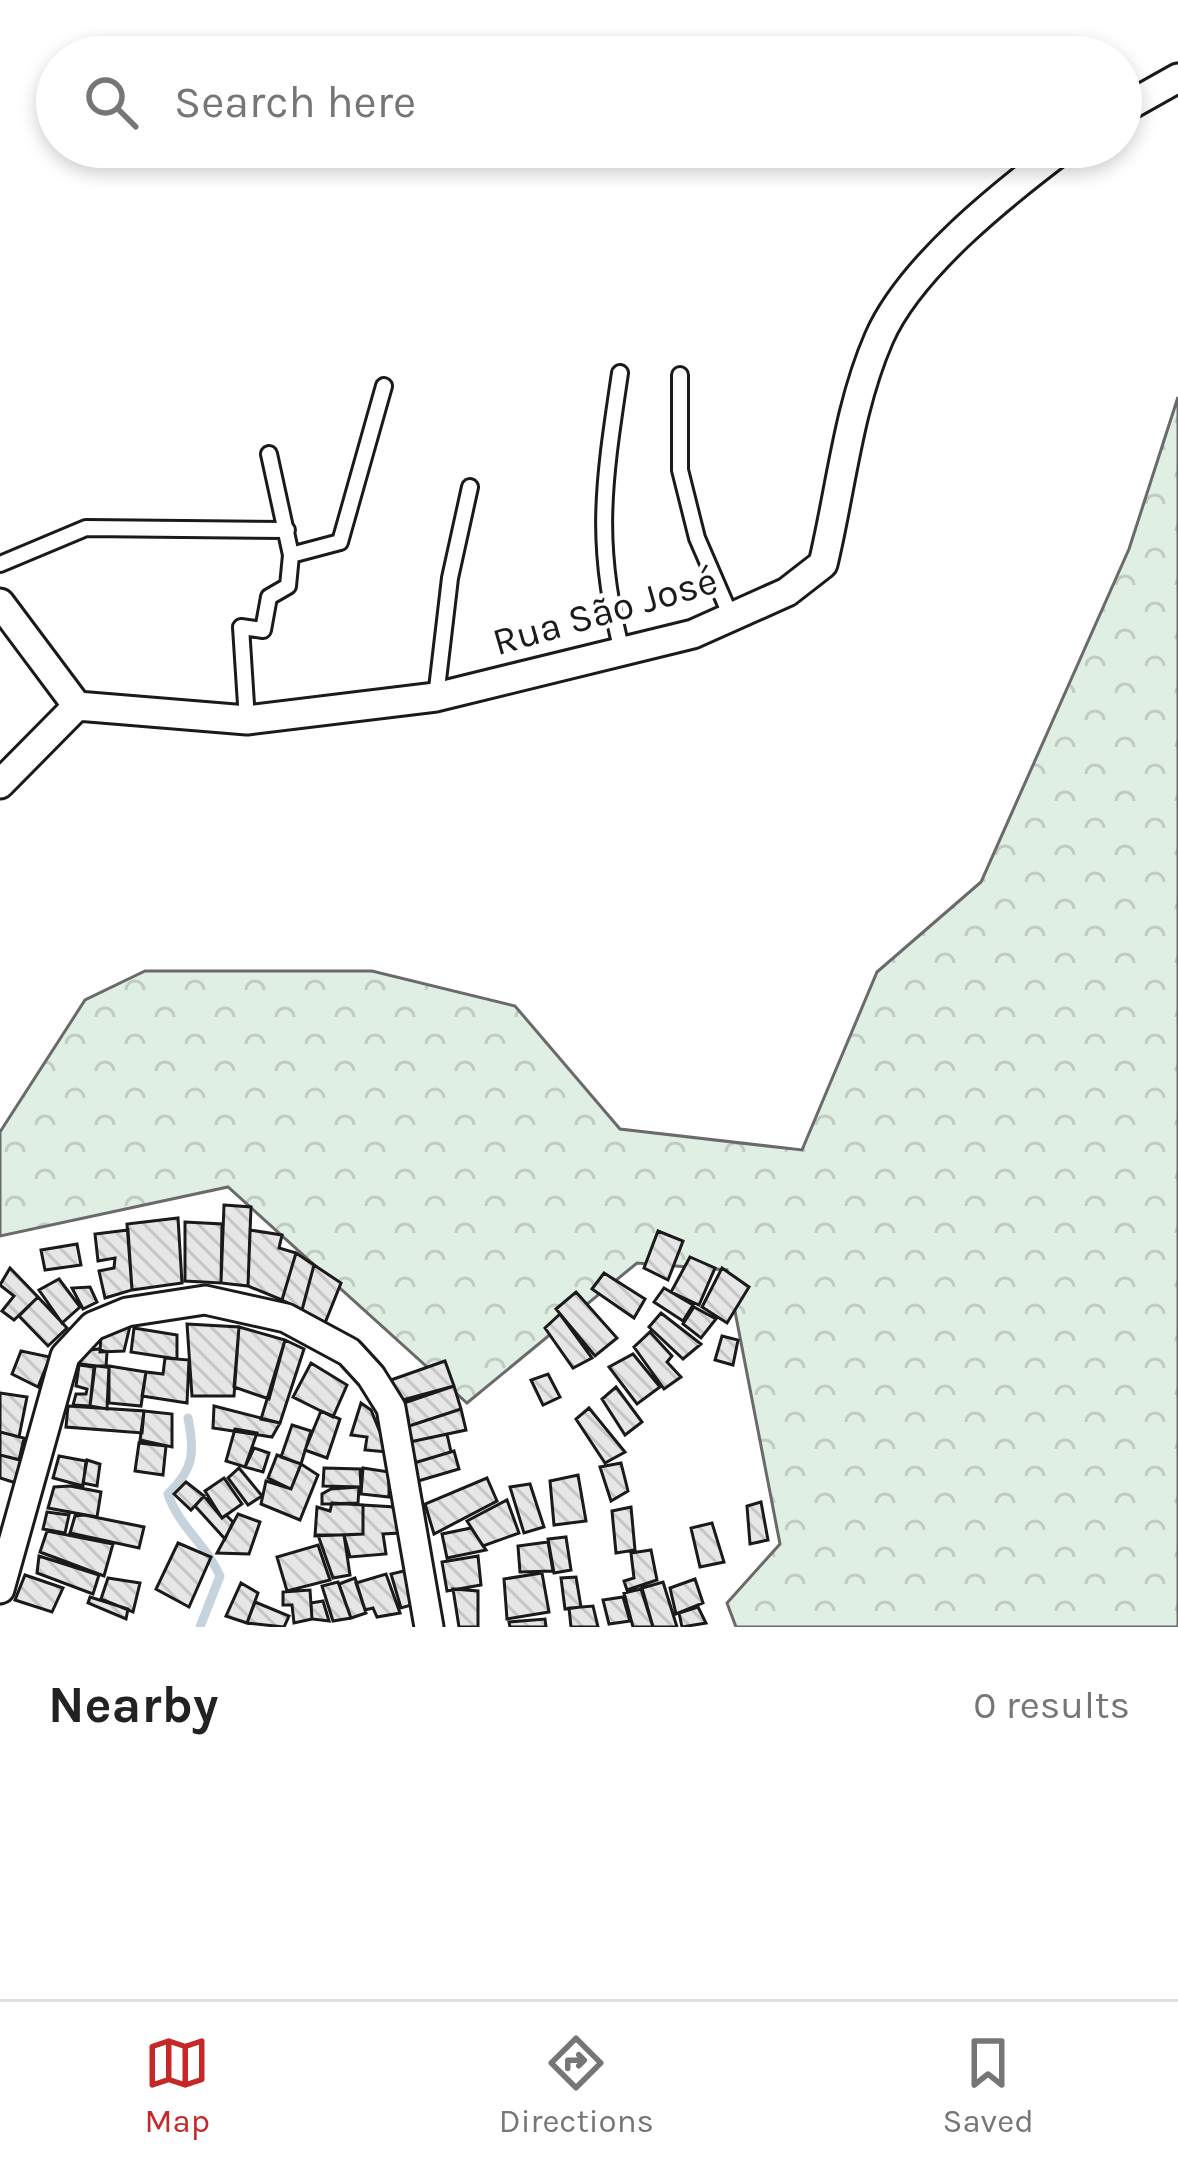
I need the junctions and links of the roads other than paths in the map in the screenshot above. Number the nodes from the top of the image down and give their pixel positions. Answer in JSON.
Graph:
{"nodes":[{"id":1,"x":1178,"y":78,"type":"edge"},
{"id":2,"x":1142,"y":98,"type":"edge"},
{"id":3,"x":1038,"y":168,"type":"edge"},
{"id":4,"x":620,"y":373,"type":"dead end"},
{"id":5,"x":680,"y":375,"type":"dead end"},
{"id":6,"x":384,"y":386,"type":"dead end"},
{"id":7,"x":269,"y":454,"type":"dead end"},
{"id":8,"x":470,"y":487,"type":"dead end"},
{"id":9,"x":287,"y":530,"type":"junction"},
{"id":10,"x":291,"y":555,"type":"junction"},
{"id":11,"x":0,"y":564,"type":"edge"},
{"id":12,"x":0,"y":603,"type":"edge"},
{"id":13,"x":731,"y":619,"type":"junction"},
{"id":14,"x":623,"y":653,"type":"junction"},
{"id":15,"x":436,"y":698,"type":"junction"},
{"id":16,"x":77,"y":706,"type":"junction"},
{"id":17,"x":247,"y":720,"type":"junction"},
{"id":18,"x":0,"y":784,"type":"edge"},
{"id":19,"x":0,"y":1589,"type":"edge"},
{"id":20,"x":430,"y":1627,"type":"edge"}],
"edges":[{"from":1,"to":2,"type":"street"},
{"from":3,"to":13,"type":"street","name":"Rua São José"},
{"from":4,"to":14,"type":"lane"},
{"from":5,"to":13,"type":"lane"},
{"from":6,"to":10,"type":"lane"},
{"from":7,"to":9,"type":"lane"},
{"from":8,"to":15,"type":"lane"},
{"from":9,"to":10,"type":"lane"},
{"from":9,"to":11,"type":"lane"},
{"from":10,"to":17,"type":"lane"},
{"from":12,"to":16,"type":"street"},
{"from":13,"to":14,"type":"street","name":"Rua São José"},
{"from":14,"to":15,"type":"street","name":"Rua São José"},
{"from":15,"to":17,"type":"street","name":"Rua São José"},
{"from":16,"to":17,"type":"street","name":"Rua São José"},
{"from":16,"to":18,"type":"street"},
{"from":19,"to":20,"type":"street"}]}
